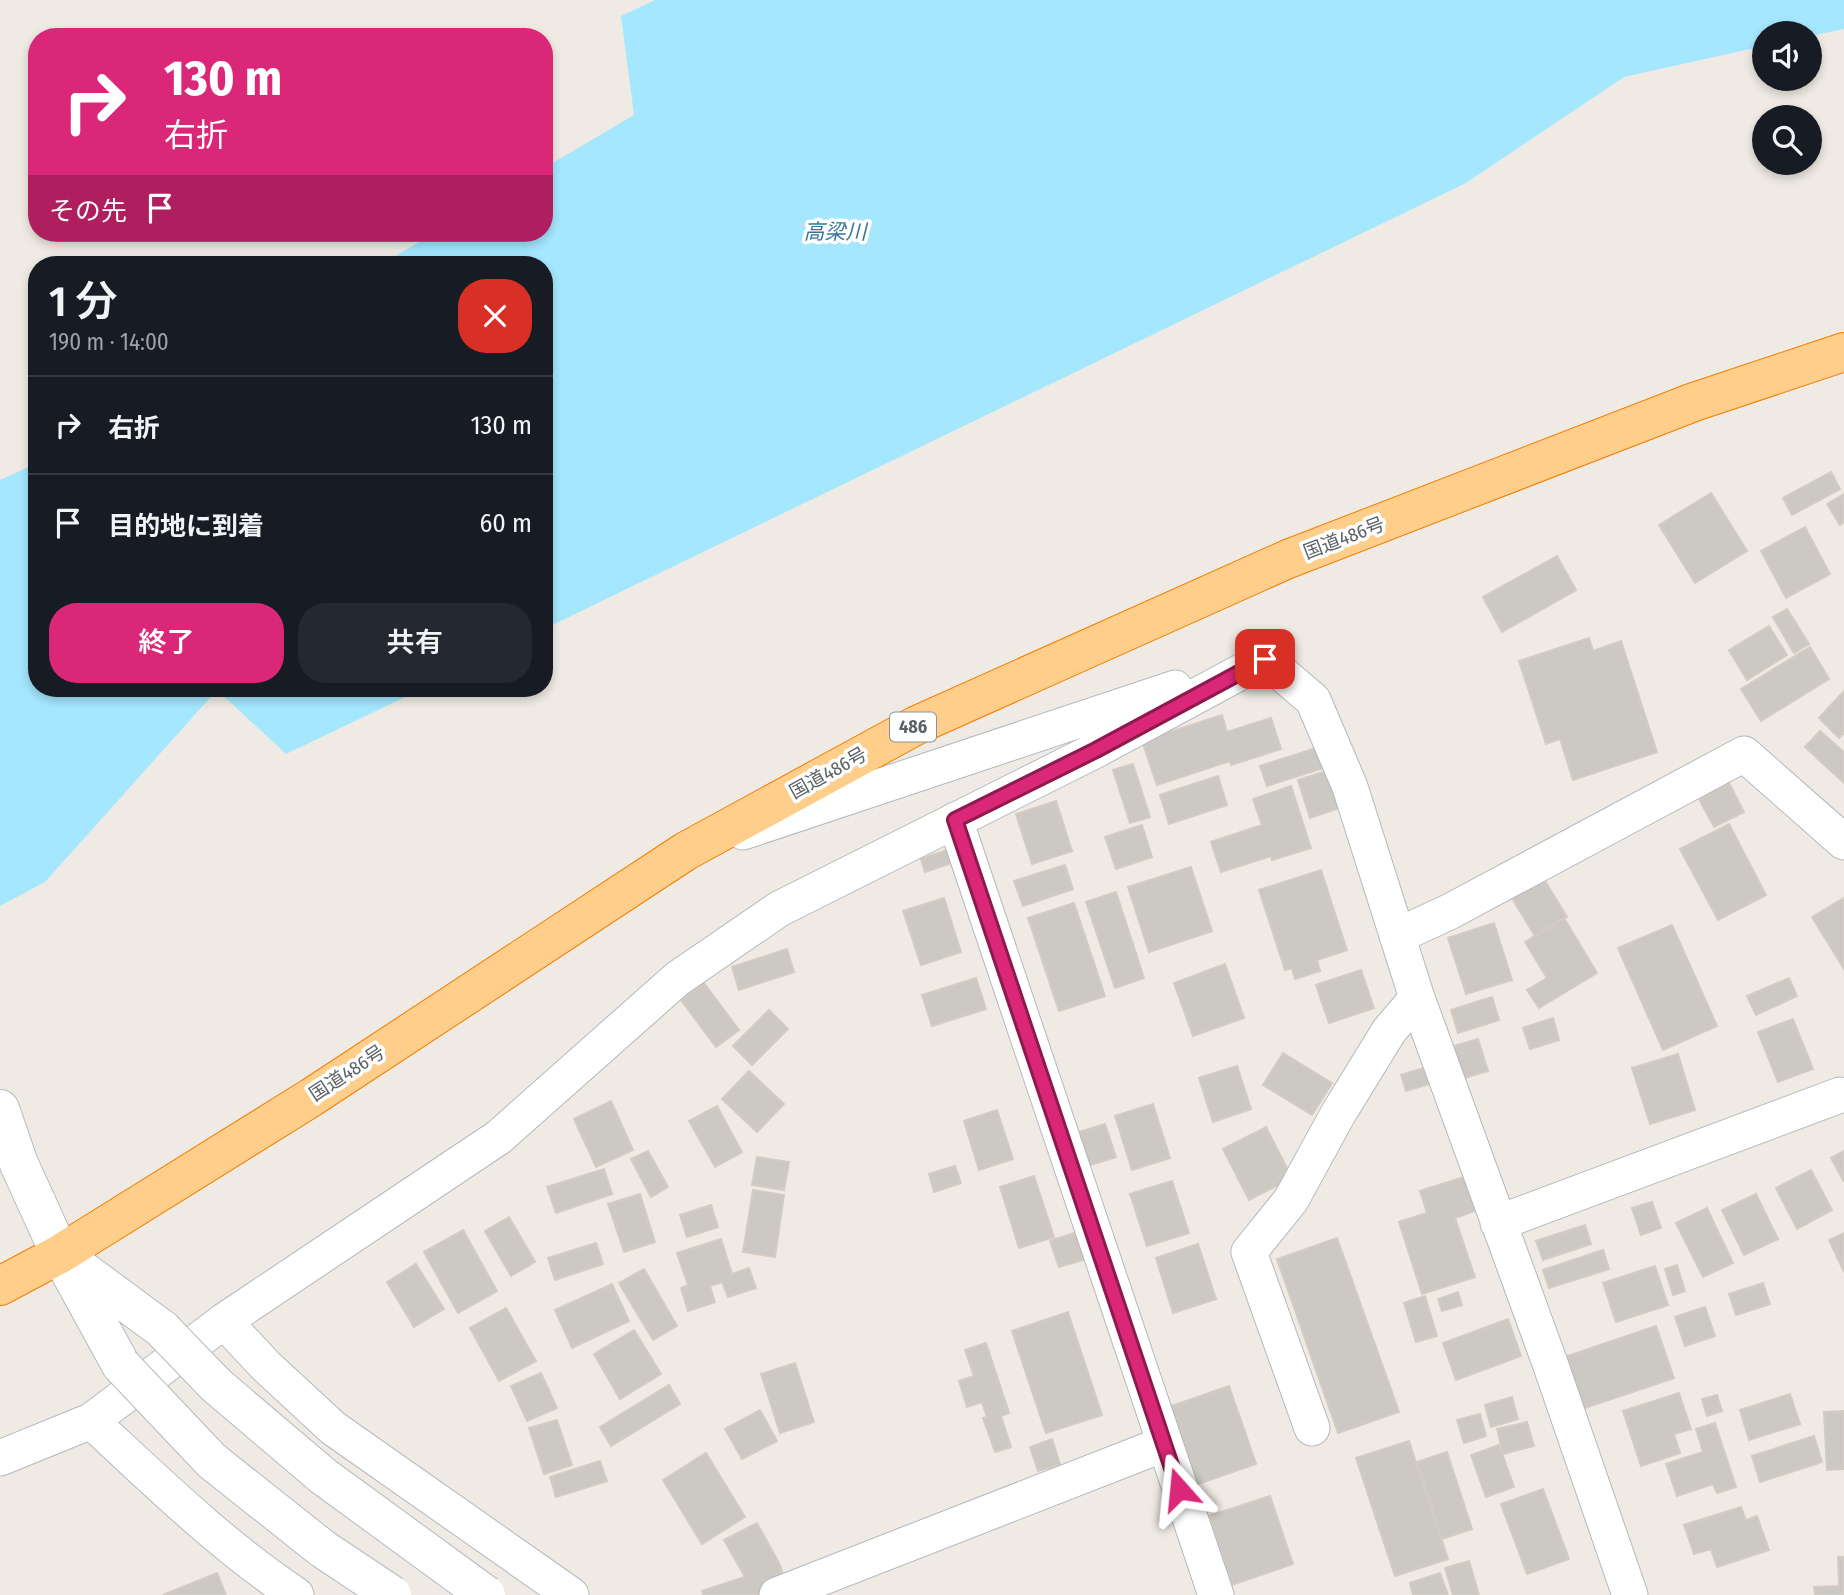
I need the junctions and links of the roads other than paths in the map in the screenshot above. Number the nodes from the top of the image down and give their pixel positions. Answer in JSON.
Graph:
{"nodes":[{"id":1,"x":1844,"y":352,"type":"edge"},
{"id":2,"x":1265,"y":659,"type":"junction"},
{"id":3,"x":955,"y":820,"type":"junction"},
{"id":4,"x":1844,"y":842,"type":"edge"},
{"id":5,"x":686,"y":851,"type":"junction"},
{"id":6,"x":1397,"y":936,"type":"junction"},
{"id":7,"x":1417,"y":998,"type":"junction"},
{"id":8,"x":1840,"y":1095,"type":"dead end"},
{"id":9,"x":0,"y":1109,"type":"edge"},
{"id":10,"x":1499,"y":1223,"type":"junction"},
{"id":11,"x":60,"y":1254,"type":"junction"},
{"id":12,"x":0,"y":1286,"type":"edge"},
{"id":13,"x":224,"y":1321,"type":"junction"},
{"id":14,"x":91,"y":1421,"type":"junction"},
{"id":15,"x":1312,"y":1428,"type":"dead end"},
{"id":16,"x":1164,"y":1444,"type":"junction"},
{"id":17,"x":0,"y":1458,"type":"edge"},
{"id":18,"x":296,"y":1595,"type":"edge"},
{"id":19,"x":392,"y":1595,"type":"edge"},
{"id":20,"x":486,"y":1595,"type":"edge"},
{"id":21,"x":571,"y":1595,"type":"edge"},
{"id":22,"x":777,"y":1595,"type":"edge"},
{"id":23,"x":1216,"y":1595,"type":"edge"},
{"id":24,"x":1630,"y":1595,"type":"edge"}],
"edges":[{"from":1,"to":5,"type":"highway","name":"国道486号","number":"486"},
{"from":2,"to":3,"type":"street"},
{"from":2,"to":5,"type":"street"},
{"from":2,"to":6,"type":"street"},
{"from":3,"to":13,"type":"street"},
{"from":3,"to":16,"type":"street"},
{"from":4,"to":6,"type":"street"},
{"from":5,"to":11,"type":"highway","name":"国道486号","number":"486"},
{"from":6,"to":7,"type":"street"},
{"from":7,"to":10,"type":"street"},
{"from":7,"to":15,"type":"street"},
{"from":8,"to":10,"type":"street"},
{"from":9,"to":11,"type":"street"},
{"from":10,"to":24,"type":"street"},
{"from":11,"to":12,"type":"highway","name":"国道486号","number":"486"},
{"from":11,"to":19,"type":"street","bridge":true},
{"from":11,"to":20,"type":"street","bridge":true},
{"from":13,"to":14,"type":"street"},
{"from":13,"to":21,"type":"street"},
{"from":14,"to":17,"type":"street"},
{"from":14,"to":18,"type":"street"},
{"from":16,"to":22,"type":"street"},
{"from":16,"to":23,"type":"street"}]}
